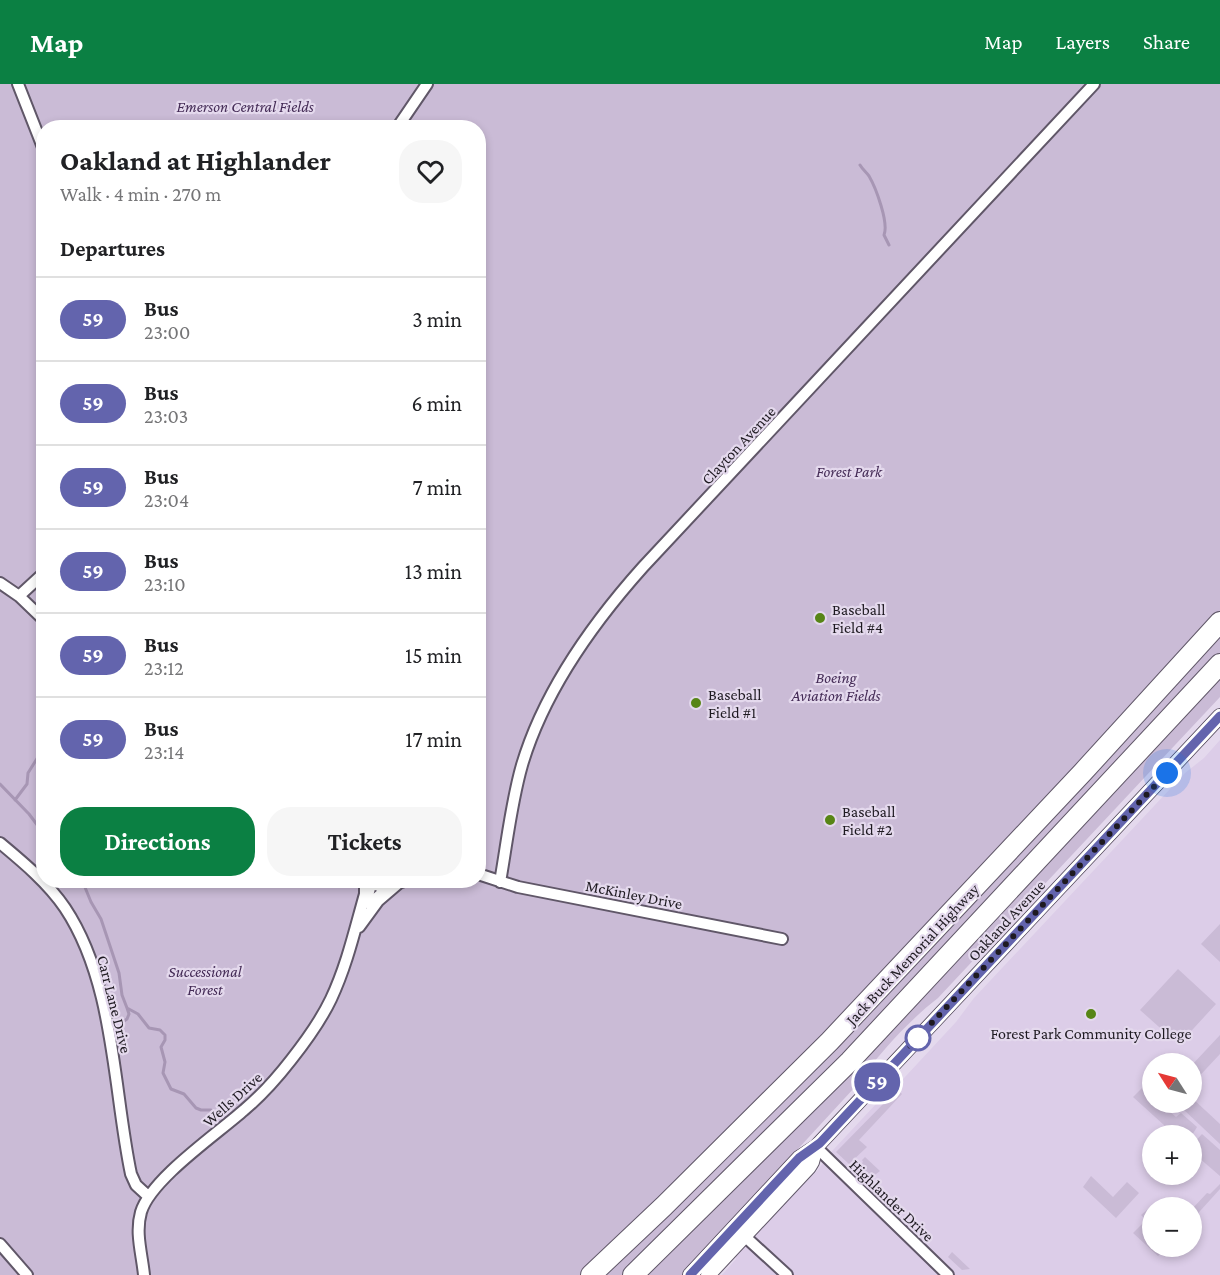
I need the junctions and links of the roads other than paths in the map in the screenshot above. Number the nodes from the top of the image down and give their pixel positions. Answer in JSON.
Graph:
{"nodes":[{"id":1,"x":18,"y":84,"type":"edge"},
{"id":2,"x":427,"y":84,"type":"edge"},
{"id":3,"x":1094,"y":84,"type":"edge"},
{"id":4,"x":402,"y":120,"type":"edge"},
{"id":5,"x":36,"y":130,"type":"edge"},
{"id":6,"x":36,"y":580,"type":"edge"},
{"id":7,"x":0,"y":583,"type":"edge"},
{"id":8,"x":19,"y":596,"type":"junction"},
{"id":9,"x":36,"y":612,"type":"edge"},
{"id":10,"x":1220,"y":622,"type":"edge"},
{"id":11,"x":1220,"y":664,"type":"edge"},
{"id":12,"x":1220,"y":716,"type":"edge"},
{"id":13,"x":0,"y":843,"type":"edge"},
{"id":14,"x":36,"y":875,"type":"edge"},
{"id":15,"x":486,"y":877,"type":"edge"},
{"id":16,"x":500,"y":882,"type":"junction"},
{"id":17,"x":49,"y":888,"type":"edge"},
{"id":18,"x":365,"y":888,"type":"edge"},
{"id":19,"x":396,"y":888,"type":"edge"},
{"id":20,"x":353,"y":938,"type":"junction"},
{"id":21,"x":782,"y":939,"type":"dead end"},
{"id":22,"x":816,"y":1147,"type":"junction"},
{"id":23,"x":734,"y":1176,"type":"junction"},
{"id":24,"x":148,"y":1196,"type":"junction"},
{"id":25,"x":739,"y":1232,"type":"junction"},
{"id":26,"x":0,"y":1244,"type":"edge"},
{"id":27,"x":27,"y":1275,"type":"edge"},
{"id":28,"x":144,"y":1275,"type":"edge"},
{"id":29,"x":591,"y":1275,"type":"edge"},
{"id":30,"x":633,"y":1275,"type":"edge"},
{"id":31,"x":652,"y":1275,"type":"edge"},
{"id":32,"x":690,"y":1275,"type":"edge"},
{"id":33,"x":708,"y":1275,"type":"edge"},
{"id":34,"x":787,"y":1275,"type":"edge"},
{"id":35,"x":948,"y":1275,"type":"edge"}],
"edges":[{"from":1,"to":5,"type":"street"},
{"from":2,"to":4,"type":"street"},
{"from":3,"to":16,"type":"street","name":"Clayton Avenue"},
{"from":6,"to":8,"type":"street"},
{"from":7,"to":8,"type":"street"},
{"from":8,"to":9,"type":"street"},
{"from":10,"to":29,"type":"highway","name":"Jack Buck Memorial Highway"},
{"from":11,"to":23,"type":"highway","name":"Jack Buck Memorial Highway"},
{"from":12,"to":22,"type":"street","name":"Oakland Avenue"},
{"from":13,"to":14,"type":"street","name":"Carr Lane Drive"},
{"from":15,"to":16,"type":"street","name":"McKinley Drive"},
{"from":16,"to":21,"type":"street","name":"McKinley Drive"},
{"from":17,"to":24,"type":"street","name":"Carr Lane Drive"},
{"from":18,"to":20,"type":"street","name":"Wells Drive"},
{"from":19,"to":20,"type":"street","name":"Wells Drive"},
{"from":20,"to":24,"type":"street","name":"Wells Drive"},
{"from":22,"to":25,"type":"street","name":"Oakland Avenue"},
{"from":22,"to":35,"type":"street","name":"Highlander Drive"},
{"from":23,"to":30,"type":"highway","name":"Jack Buck Memorial Highway"},
{"from":23,"to":31,"type":"highway"},
{"from":24,"to":28,"type":"street","name":"Wells Drive"},
{"from":25,"to":32,"type":"street","name":"Oakland Avenue"},
{"from":25,"to":33,"type":"street","name":"Oakland Avenue"},
{"from":25,"to":34,"type":"street"},
{"from":26,"to":27,"type":"street"}]}
